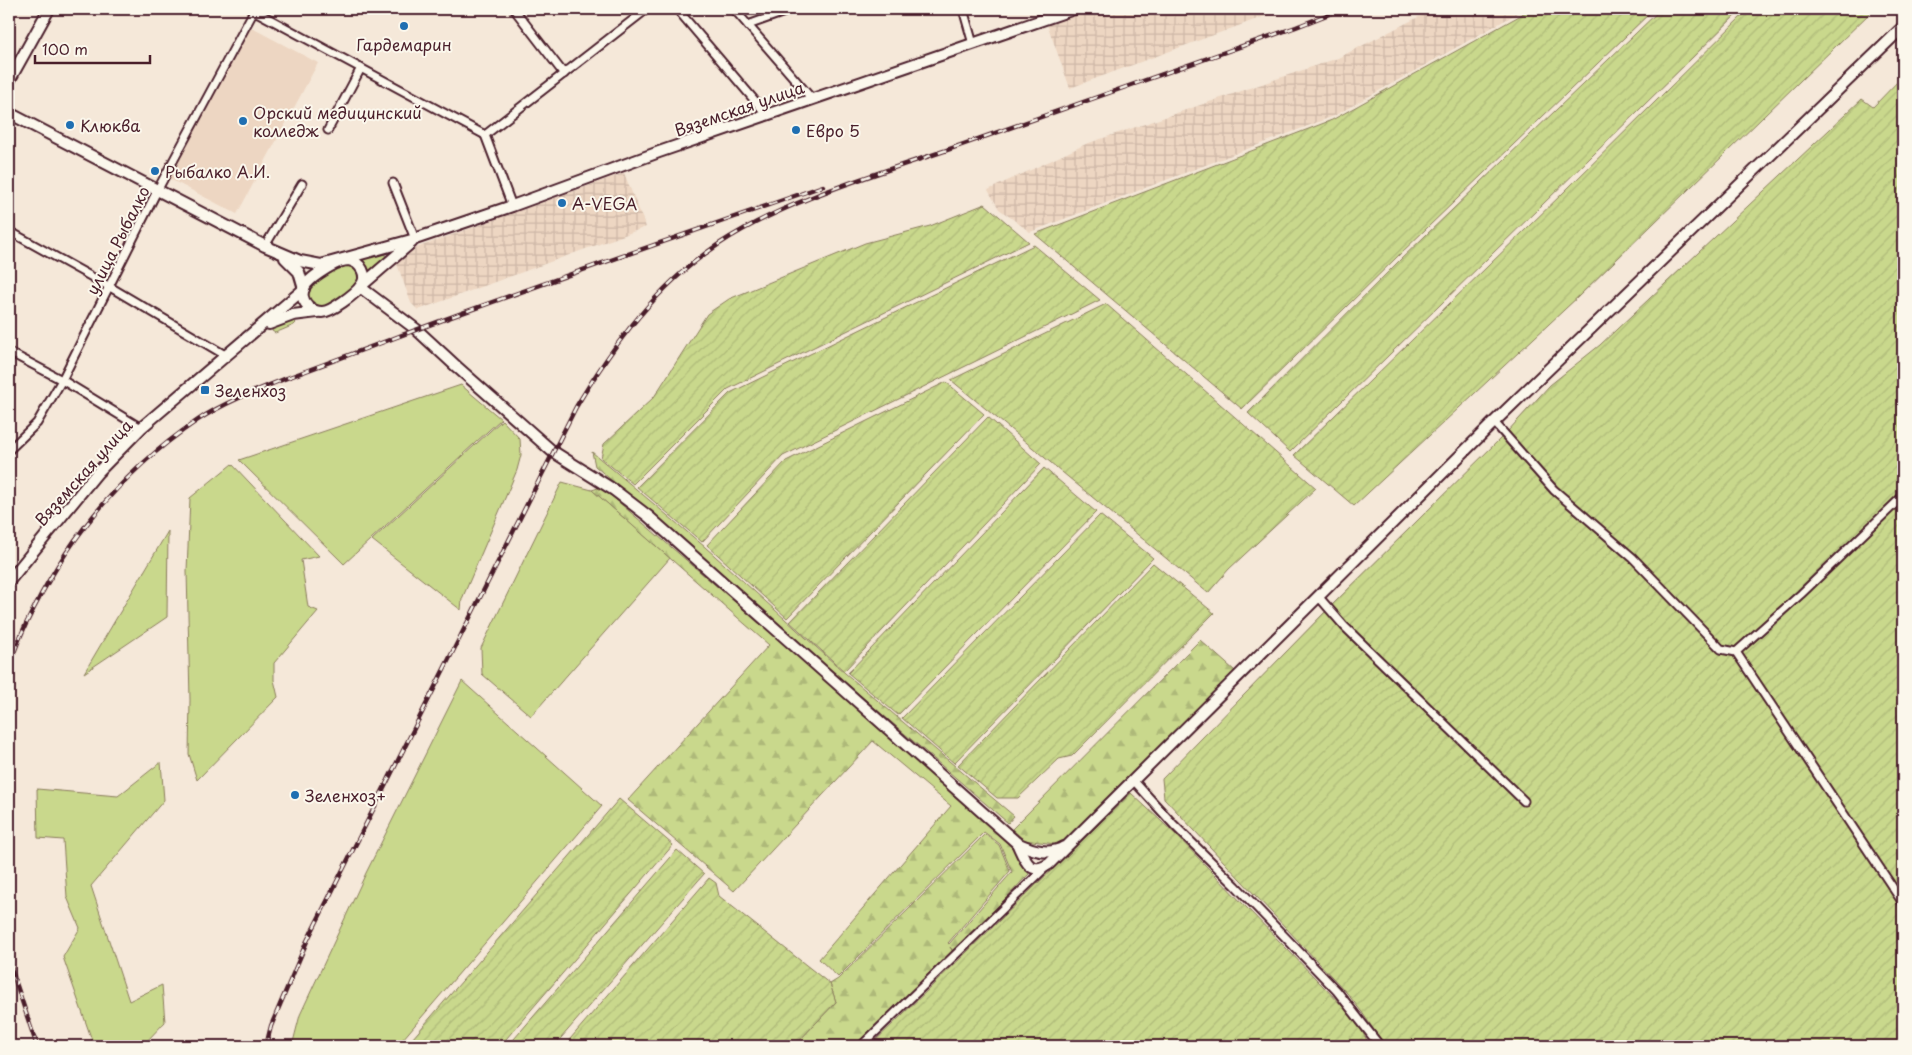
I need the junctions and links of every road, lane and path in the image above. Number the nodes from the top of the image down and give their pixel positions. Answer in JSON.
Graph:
{"nodes":[{"id":1,"x":49,"y":9,"type":"edge"},
{"id":2,"x":253,"y":9,"type":"edge"},
{"id":3,"x":514,"y":9,"type":"edge"},
{"id":4,"x":647,"y":9,"type":"edge"},
{"id":5,"x":677,"y":9,"type":"edge"},
{"id":6,"x":734,"y":9,"type":"edge"},
{"id":7,"x":793,"y":9,"type":"edge"},
{"id":8,"x":963,"y":9,"type":"edge"},
{"id":9,"x":1074,"y":9,"type":"edge"},
{"id":10,"x":748,"y":25,"type":"junction"},
{"id":11,"x":1903,"y":27,"type":"edge"},
{"id":12,"x":973,"y":44,"type":"junction"},
{"id":13,"x":361,"y":68,"type":"junction"},
{"id":14,"x":564,"y":74,"type":"junction"},
{"id":15,"x":9,"y":82,"type":"edge"},
{"id":16,"x":812,"y":99,"type":"junction"},
{"id":17,"x":9,"y":112,"type":"edge"},
{"id":18,"x":767,"y":115,"type":"junction"},
{"id":19,"x":328,"y":130,"type":"dead end"},
{"id":20,"x":484,"y":135,"type":"junction"},
{"id":21,"x":393,"y":183,"type":"dead end"},
{"id":22,"x":302,"y":184,"type":"dead end"},
{"id":23,"x":158,"y":189,"type":"junction"},
{"id":24,"x":512,"y":206,"type":"junction"},
{"id":25,"x":9,"y":231,"type":"edge"},
{"id":26,"x":415,"y":240,"type":"junction"},
{"id":27,"x":265,"y":246,"type":"junction"},
{"id":28,"x":342,"y":260,"type":"junction"},
{"id":29,"x":110,"y":287,"type":"junction"},
{"id":30,"x":360,"y":287,"type":"junction"},
{"id":31,"x":304,"y":289,"type":"junction"},
{"id":32,"x":321,"y":312,"type":"junction"},
{"id":33,"x":254,"y":332,"type":"junction"},
{"id":34,"x":9,"y":352,"type":"edge"},
{"id":35,"x":225,"y":355,"type":"junction"},
{"id":36,"x":62,"y":380,"type":"junction"},
{"id":37,"x":1494,"y":422,"type":"junction"},
{"id":38,"x":141,"y":428,"type":"junction"},
{"id":39,"x":9,"y":450,"type":"edge"},
{"id":40,"x":1903,"y":496,"type":"edge"},
{"id":41,"x":9,"y":581,"type":"edge"},
{"id":42,"x":1318,"y":596,"type":"junction"},
{"id":43,"x":1736,"y":652,"type":"junction"},
{"id":44,"x":1134,"y":781,"type":"junction"},
{"id":45,"x":1524,"y":801,"type":"dead end"},
{"id":46,"x":1017,"y":843,"type":"junction"},
{"id":47,"x":1070,"y":844,"type":"junction"},
{"id":48,"x":1049,"y":864,"type":"junction"},
{"id":49,"x":1903,"y":903,"type":"edge"},
{"id":50,"x":861,"y":1046,"type":"edge"},
{"id":51,"x":1380,"y":1046,"type":"edge"}],
"edges":[{"from":1,"to":15,"type":"main road"},
{"from":2,"to":13,"type":"street"},
{"from":2,"to":23,"type":"street","name":"улица Рыбалко"},
{"from":3,"to":14,"type":"street"},
{"from":4,"to":14,"type":"street"},
{"from":5,"to":18,"type":"street"},
{"from":6,"to":10,"type":"street"},
{"from":7,"to":10,"type":"street"},
{"from":8,"to":12,"type":"street"},
{"from":9,"to":12,"type":"main road","name":"Вяземская улица"},
{"from":10,"to":16,"type":"street"},
{"from":11,"to":37,"type":"main road"},
{"from":12,"to":16,"type":"main road","name":"Вяземская улица"},
{"from":13,"to":19,"type":"street"},
{"from":13,"to":20,"type":"street"},
{"from":14,"to":20,"type":"street"},
{"from":16,"to":18,"type":"main road","name":"Вяземская улица"},
{"from":17,"to":23,"type":"main road"},
{"from":18,"to":24,"type":"main road","name":"Вяземская улица"},
{"from":20,"to":24,"type":"street"},
{"from":21,"to":26,"type":"street"},
{"from":22,"to":27,"type":"street"},
{"from":23,"to":27,"type":"main road"},
{"from":23,"to":29,"type":"street","name":"улица Рыбалко"},
{"from":24,"to":26,"type":"main road","name":"Вяземская улица"},
{"from":25,"to":29,"type":"street"},
{"from":26,"to":28,"type":"main road","name":"Вяземская улица"},
{"from":26,"to":30,"type":"main road"},
{"from":27,"to":28,"type":"main road"},
{"from":27,"to":31,"type":"main road"},
{"from":28,"to":30,"type":"main road"},
{"from":28,"to":31,"type":"main road"},
{"from":29,"to":35,"type":"street"},
{"from":29,"to":36,"type":"street","name":"улица Рыбалко"},
{"from":30,"to":32,"type":"main road"},
{"from":30,"to":46,"type":"main road"},
{"from":31,"to":32,"type":"main road"},
{"from":31,"to":33,"type":"main road"},
{"from":32,"to":33,"type":"main road"},
{"from":33,"to":35,"type":"main road","name":"Вяземская улица"},
{"from":34,"to":36,"type":"street"},
{"from":35,"to":38,"type":"main road","name":"Вяземская улица"},
{"from":36,"to":38,"type":"street"},
{"from":36,"to":39,"type":"street","name":"улица Рыбалко"},
{"from":37,"to":42,"type":"main road"},
{"from":37,"to":43,"type":"street"},
{"from":38,"to":41,"type":"main road","name":"Вяземская улица"},
{"from":40,"to":43,"type":"street"},
{"from":42,"to":44,"type":"main road"},
{"from":42,"to":45,"type":"street"},
{"from":43,"to":49,"type":"street"},
{"from":44,"to":47,"type":"main road"},
{"from":44,"to":51,"type":"street"},
{"from":46,"to":47,"type":"main road"},
{"from":46,"to":48,"type":"main road"},
{"from":47,"to":48,"type":"main road"},
{"from":48,"to":50,"type":"street"}]}
